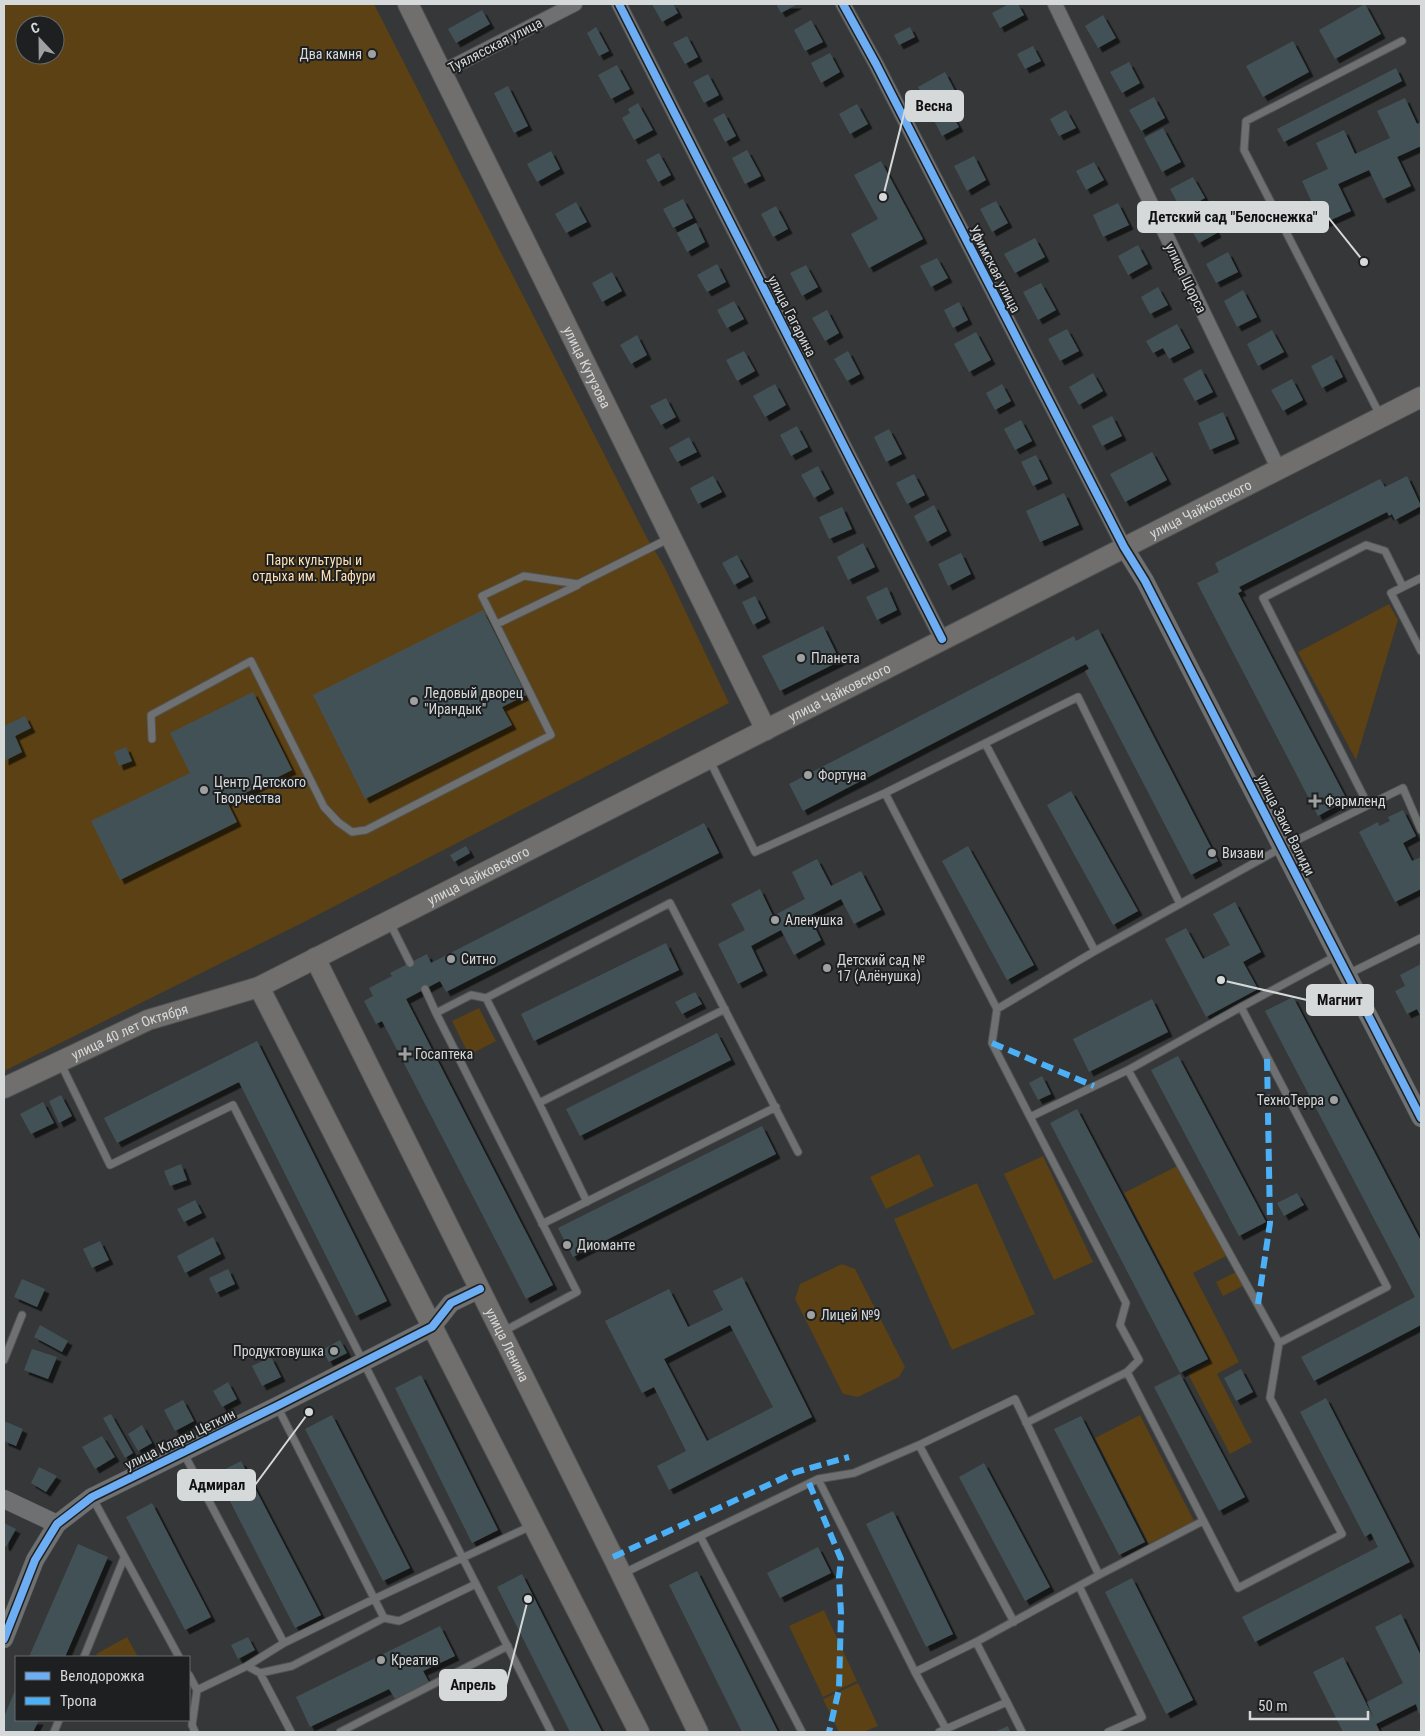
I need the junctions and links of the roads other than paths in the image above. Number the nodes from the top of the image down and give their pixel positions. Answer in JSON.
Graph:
{"nodes":[{"id":1,"x":408,"y":4,"type":"edge"},
{"id":2,"x":575,"y":4,"type":"edge"},
{"id":3,"x":619,"y":4,"type":"edge"},
{"id":4,"x":843,"y":4,"type":"edge"},
{"id":5,"x":1055,"y":4,"type":"edge"},
{"id":6,"x":1402,"y":41,"type":"dead end"},
{"id":7,"x":442,"y":72,"type":"junction"},
{"id":8,"x":1421,"y":397,"type":"edge"},
{"id":9,"x":1381,"y":418,"type":"junction"},
{"id":10,"x":1279,"y":470,"type":"junction"},
{"id":11,"x":671,"y":538,"type":"junction"},
{"id":12,"x":1124,"y":547,"type":"junction"},
{"id":13,"x":1421,"y":578,"type":"edge"},
{"id":14,"x":578,"y":584,"type":"junction"},
{"id":15,"x":1403,"y":587,"type":"junction"},
{"id":16,"x":497,"y":624,"type":"junction"},
{"id":17,"x":942,"y":639,"type":"junction"},
{"id":18,"x":1421,"y":651,"type":"edge"},
{"id":19,"x":766,"y":730,"type":"junction"},
{"id":20,"x":152,"y":739,"type":"dead end"},
{"id":21,"x":985,"y":744,"type":"junction"},
{"id":22,"x":708,"y":759,"type":"junction"},
{"id":23,"x":885,"y":793,"type":"junction"},
{"id":24,"x":1368,"y":805,"type":"junction"},
{"id":25,"x":1421,"y":830,"type":"edge"},
{"id":26,"x":1283,"y":847,"type":"junction"},
{"id":27,"x":1180,"y":904,"type":"junction"},
{"id":28,"x":389,"y":921,"type":"junction"},
{"id":29,"x":1421,"y":938,"type":"edge"},
{"id":30,"x":1095,"y":951,"type":"junction"},
{"id":31,"x":1338,"y":955,"type":"junction"},
{"id":32,"x":316,"y":958,"type":"junction"},
{"id":33,"x":410,"y":962,"type":"dead end"},
{"id":34,"x":1348,"y":974,"type":"junction"},
{"id":35,"x":259,"y":987,"type":"junction"},
{"id":36,"x":424,"y":990,"type":"dead end"},
{"id":37,"x":486,"y":998,"type":"junction"},
{"id":38,"x":1241,"y":1007,"type":"junction"},
{"id":39,"x":725,"y":1009,"type":"junction"},
{"id":40,"x":997,"y":1009,"type":"junction"},
{"id":41,"x":436,"y":1013,"type":"junction"},
{"id":42,"x":60,"y":1062,"type":"junction"},
{"id":43,"x":1128,"y":1070,"type":"junction"},
{"id":44,"x":4,"y":1088,"type":"edge"},
{"id":45,"x":539,"y":1103,"type":"junction"},
{"id":46,"x":776,"y":1107,"type":"junction"},
{"id":47,"x":1030,"y":1117,"type":"junction"},
{"id":48,"x":1421,"y":1118,"type":"edge"},
{"id":49,"x":798,"y":1152,"type":"dead end"},
{"id":50,"x":587,"y":1202,"type":"junction"},
{"id":51,"x":542,"y":1224,"type":"junction"},
{"id":52,"x":480,"y":1289,"type":"junction"},
{"id":53,"x":22,"y":1315,"type":"dead end"},
{"id":54,"x":432,"y":1327,"type":"junction"},
{"id":55,"x":502,"y":1332,"type":"junction"},
{"id":56,"x":1279,"y":1343,"type":"junction"},
{"id":57,"x":4,"y":1360,"type":"edge"},
{"id":58,"x":363,"y":1362,"type":"junction"},
{"id":59,"x":1126,"y":1372,"type":"junction"},
{"id":60,"x":277,"y":1406,"type":"junction"},
{"id":61,"x":1026,"y":1423,"type":"junction"},
{"id":62,"x":919,"y":1445,"type":"junction"},
{"id":63,"x":183,"y":1451,"type":"junction"},
{"id":64,"x":818,"y":1479,"type":"junction"},
{"id":65,"x":92,"y":1497,"type":"junction"},
{"id":66,"x":4,"y":1499,"type":"edge"},
{"id":67,"x":1203,"y":1521,"type":"junction"},
{"id":68,"x":56,"y":1524,"type":"junction"},
{"id":69,"x":534,"y":1525,"type":"junction"},
{"id":70,"x":700,"y":1536,"type":"junction"},
{"id":71,"x":463,"y":1556,"type":"junction"},
{"id":72,"x":124,"y":1558,"type":"junction"},
{"id":73,"x":622,"y":1574,"type":"junction"},
{"id":74,"x":1099,"y":1575,"type":"junction"},
{"id":75,"x":476,"y":1584,"type":"junction"},
{"id":76,"x":1079,"y":1586,"type":"junction"},
{"id":77,"x":374,"y":1599,"type":"junction"},
{"id":78,"x":384,"y":1618,"type":"junction"},
{"id":79,"x":1014,"y":1622,"type":"junction"},
{"id":80,"x":4,"y":1639,"type":"edge"},
{"id":81,"x":976,"y":1642,"type":"junction"},
{"id":82,"x":284,"y":1643,"type":"junction"},
{"id":83,"x":508,"y":1646,"type":"junction"},
{"id":84,"x":84,"y":1656,"type":"edge"},
{"id":85,"x":178,"y":1656,"type":"edge"},
{"id":86,"x":247,"y":1666,"type":"junction"},
{"id":87,"x":915,"y":1672,"type":"junction"},
{"id":88,"x":260,"y":1674,"type":"junction"},
{"id":89,"x":190,"y":1676,"type":"edge"},
{"id":90,"x":197,"y":1690,"type":"junction"},
{"id":91,"x":1007,"y":1702,"type":"junction"},
{"id":92,"x":193,"y":1729,"type":"edge"},
{"id":93,"x":942,"y":1731,"type":"edge"},
{"id":94,"x":185,"y":1732,"type":"edge"},
{"id":95,"x":291,"y":1732,"type":"edge"},
{"id":96,"x":340,"y":1732,"type":"edge"},
{"id":97,"x":551,"y":1732,"type":"edge"},
{"id":98,"x":639,"y":1732,"type":"edge"},
{"id":99,"x":698,"y":1732,"type":"edge"},
{"id":100,"x":802,"y":1732,"type":"edge"},
{"id":101,"x":1022,"y":1732,"type":"edge"},
{"id":102,"x":1108,"y":1732,"type":"edge"}],
"edges":[{"from":1,"to":7,"type":"main road","name":"улица Кутузова"},
{"from":2,"to":7,"type":"street","name":"Туялясская улица"},
{"from":3,"to":17,"type":"street","name":"улица Гагарина"},
{"from":4,"to":12,"type":"street","name":"Уфимская улица"},
{"from":5,"to":10,"type":"street","name":"улица Щорса"},
{"from":6,"to":9,"type":"lane"},
{"from":7,"to":11,"type":"main road","name":"улица Кутузова"},
{"from":8,"to":9,"type":"main road","name":"улица Чайковского"},
{"from":9,"to":10,"type":"main road","name":"улица Чайковского"},
{"from":10,"to":12,"type":"main road","name":"улица Чайковского"},
{"from":11,"to":14,"type":"lane"},
{"from":11,"to":19,"type":"main road","name":"улица Кутузова"},
{"from":12,"to":17,"type":"main road","name":"улица Чайковского"},
{"from":12,"to":26,"type":"street","name":"улица Заки Валиди"},
{"from":13,"to":15,"type":"lane"},
{"from":14,"to":16,"type":"lane"},
{"from":14,"to":16,"type":"lane"},
{"from":15,"to":18,"type":"lane"},
{"from":15,"to":24,"type":"lane"},
{"from":16,"to":20,"type":"lane"},
{"from":17,"to":19,"type":"main road","name":"улица Чайковского"},
{"from":19,"to":22,"type":"main road","name":"улица Чайковского"},
{"from":21,"to":23,"type":"lane"},
{"from":21,"to":27,"type":"lane"},
{"from":21,"to":30,"type":"lane"},
{"from":22,"to":23,"type":"lane"},
{"from":22,"to":28,"type":"main road","name":"улица Чайковского"},
{"from":23,"to":40,"type":"lane"},
{"from":24,"to":25,"type":"lane"},
{"from":24,"to":26,"type":"lane"},
{"from":26,"to":27,"type":"lane"},
{"from":26,"to":31,"type":"street","name":"улица Заки Валиди"},
{"from":27,"to":30,"type":"lane"},
{"from":28,"to":32,"type":"main road","name":"улица Чайковского"},
{"from":28,"to":33,"type":"lane"},
{"from":29,"to":34,"type":"lane"},
{"from":30,"to":40,"type":"lane"},
{"from":31,"to":34,"type":"street","name":"улица Заки Валиди"},
{"from":31,"to":38,"type":"lane"},
{"from":32,"to":35,"type":"main road","name":"улица Чайковского"},
{"from":32,"to":52,"type":"main road","name":"улица Ленина"},
{"from":34,"to":48,"type":"street","name":"улица Заки Валиди"},
{"from":35,"to":42,"type":"main road","name":"улица 40 лет Октября"},
{"from":35,"to":54,"type":"main road"},
{"from":36,"to":41,"type":"lane"},
{"from":37,"to":39,"type":"lane"},
{"from":37,"to":41,"type":"lane"},
{"from":37,"to":45,"type":"lane"},
{"from":38,"to":43,"type":"lane"},
{"from":38,"to":56,"type":"lane"},
{"from":39,"to":45,"type":"lane"},
{"from":39,"to":46,"type":"lane"},
{"from":40,"to":47,"type":"lane"},
{"from":41,"to":51,"type":"lane"},
{"from":42,"to":44,"type":"main road","name":"улица 40 лет Октября"},
{"from":42,"to":58,"type":"lane"},
{"from":43,"to":47,"type":"lane"},
{"from":43,"to":56,"type":"lane"},
{"from":45,"to":50,"type":"lane"},
{"from":46,"to":49,"type":"lane"},
{"from":46,"to":50,"type":"lane"},
{"from":47,"to":59,"type":"lane"},
{"from":50,"to":51,"type":"lane"},
{"from":51,"to":55,"type":"lane"},
{"from":52,"to":54,"type":"street"},
{"from":52,"to":55,"type":"main road","name":"улица Ленина"},
{"from":53,"to":57,"type":"lane"},
{"from":54,"to":58,"type":"street","name":"улица Клары Цеткин"},
{"from":54,"to":69,"type":"main road"},
{"from":55,"to":73,"type":"main road","name":"улица Ленина"},
{"from":56,"to":67,"type":"lane"},
{"from":58,"to":60,"type":"street","name":"улица Клары Цеткин"},
{"from":58,"to":71,"type":"lane"},
{"from":59,"to":61,"type":"lane"},
{"from":59,"to":67,"type":"lane"},
{"from":60,"to":63,"type":"street","name":"улица Клары Цеткин"},
{"from":60,"to":77,"type":"lane"},
{"from":61,"to":62,"type":"lane"},
{"from":61,"to":74,"type":"lane"},
{"from":62,"to":64,"type":"lane"},
{"from":62,"to":79,"type":"lane"},
{"from":63,"to":65,"type":"street","name":"улица Клары Цеткин"},
{"from":63,"to":82,"type":"lane"},
{"from":64,"to":70,"type":"lane"},
{"from":64,"to":87,"type":"lane"},
{"from":65,"to":68,"type":"street","name":"улица Клары Цеткин"},
{"from":65,"to":72,"type":"lane"},
{"from":66,"to":68,"type":"street"},
{"from":67,"to":74,"type":"lane"},
{"from":68,"to":80,"type":"street","name":"улица Клары Цеткин"},
{"from":69,"to":71,"type":"lane"},
{"from":69,"to":98,"type":"main road"},
{"from":70,"to":73,"type":"lane"},
{"from":70,"to":100,"type":"lane"},
{"from":71,"to":75,"type":"lane"},
{"from":71,"to":77,"type":"lane"},
{"from":72,"to":84,"type":"lane"},
{"from":72,"to":85,"type":"lane"},
{"from":73,"to":99,"type":"main road","name":"улица Ленина"},
{"from":74,"to":76,"type":"lane"},
{"from":75,"to":78,"type":"lane"},
{"from":75,"to":83,"type":"lane"},
{"from":76,"to":79,"type":"lane"},
{"from":76,"to":102,"type":"lane"},
{"from":77,"to":78,"type":"lane"},
{"from":77,"to":82,"type":"lane"},
{"from":78,"to":88,"type":"lane"},
{"from":79,"to":81,"type":"lane"},
{"from":81,"to":87,"type":"lane"},
{"from":81,"to":91,"type":"lane"},
{"from":82,"to":86,"type":"lane"},
{"from":83,"to":96,"type":"lane"},
{"from":83,"to":97,"type":"lane"},
{"from":86,"to":88,"type":"lane"},
{"from":86,"to":90,"type":"lane"},
{"from":87,"to":93,"type":"lane"},
{"from":88,"to":95,"type":"lane"},
{"from":89,"to":90,"type":"lane"},
{"from":90,"to":92,"type":"lane"},
{"from":91,"to":93,"type":"lane"},
{"from":91,"to":101,"type":"lane"},
{"from":92,"to":94,"type":"lane"}]}
